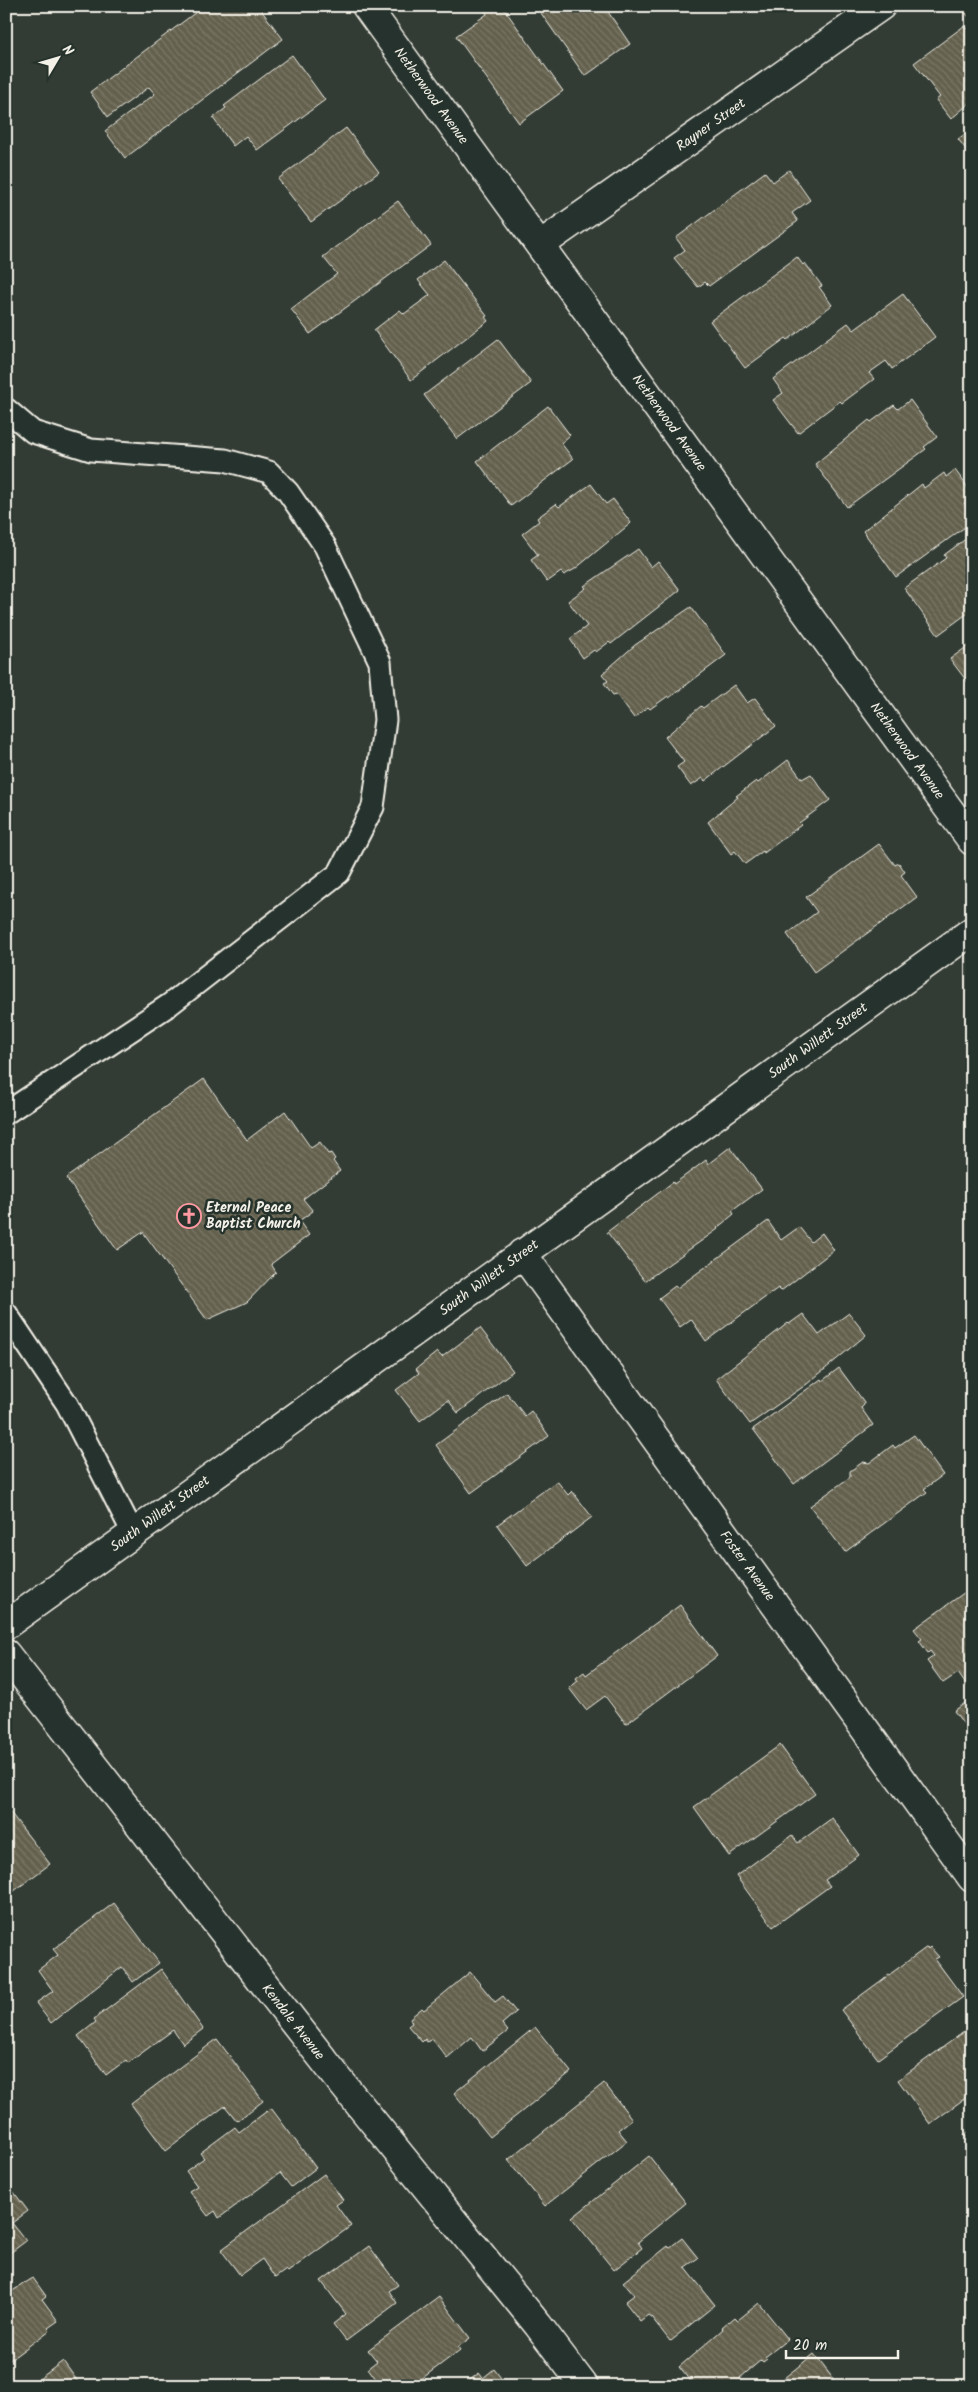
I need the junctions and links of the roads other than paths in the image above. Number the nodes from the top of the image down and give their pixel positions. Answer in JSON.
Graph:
{"nodes":[{"id":1,"x":366,"y":6,"type":"edge"},
{"id":2,"x":881,"y":6,"type":"edge"},
{"id":3,"x":540,"y":245,"type":"junction"},
{"id":4,"x":6,"y":409,"type":"edge"},
{"id":5,"x":972,"y":841,"type":"edge"},
{"id":6,"x":972,"y":931,"type":"edge"},
{"id":7,"x":6,"y":1113,"type":"edge"},
{"id":8,"x":522,"y":1253,"type":"junction"},
{"id":9,"x":6,"y":1313,"type":"edge"},
{"id":10,"x":133,"y":1533,"type":"junction"},
{"id":11,"x":6,"y":1625,"type":"edge"},
{"id":12,"x":6,"y":1654,"type":"edge"},
{"id":13,"x":972,"y":1878,"type":"edge"},
{"id":14,"x":584,"y":2386,"type":"edge"}],
"edges":[{"from":1,"to":3,"type":"street","name":"Netherwood Avenue"},
{"from":2,"to":3,"type":"street","name":"Rayner Street"},
{"from":3,"to":5,"type":"street","name":"Netherwood Avenue"},
{"from":4,"to":7,"type":"lane"},
{"from":6,"to":8,"type":"street","name":"South Willett Street"},
{"from":8,"to":10,"type":"street","name":"South Willett Street"},
{"from":8,"to":13,"type":"street","name":"Foster Avenue"},
{"from":9,"to":10,"type":"lane"},
{"from":10,"to":11,"type":"street","name":"South Willett Street"},
{"from":12,"to":14,"type":"street","name":"Kendale Avenue"}]}
